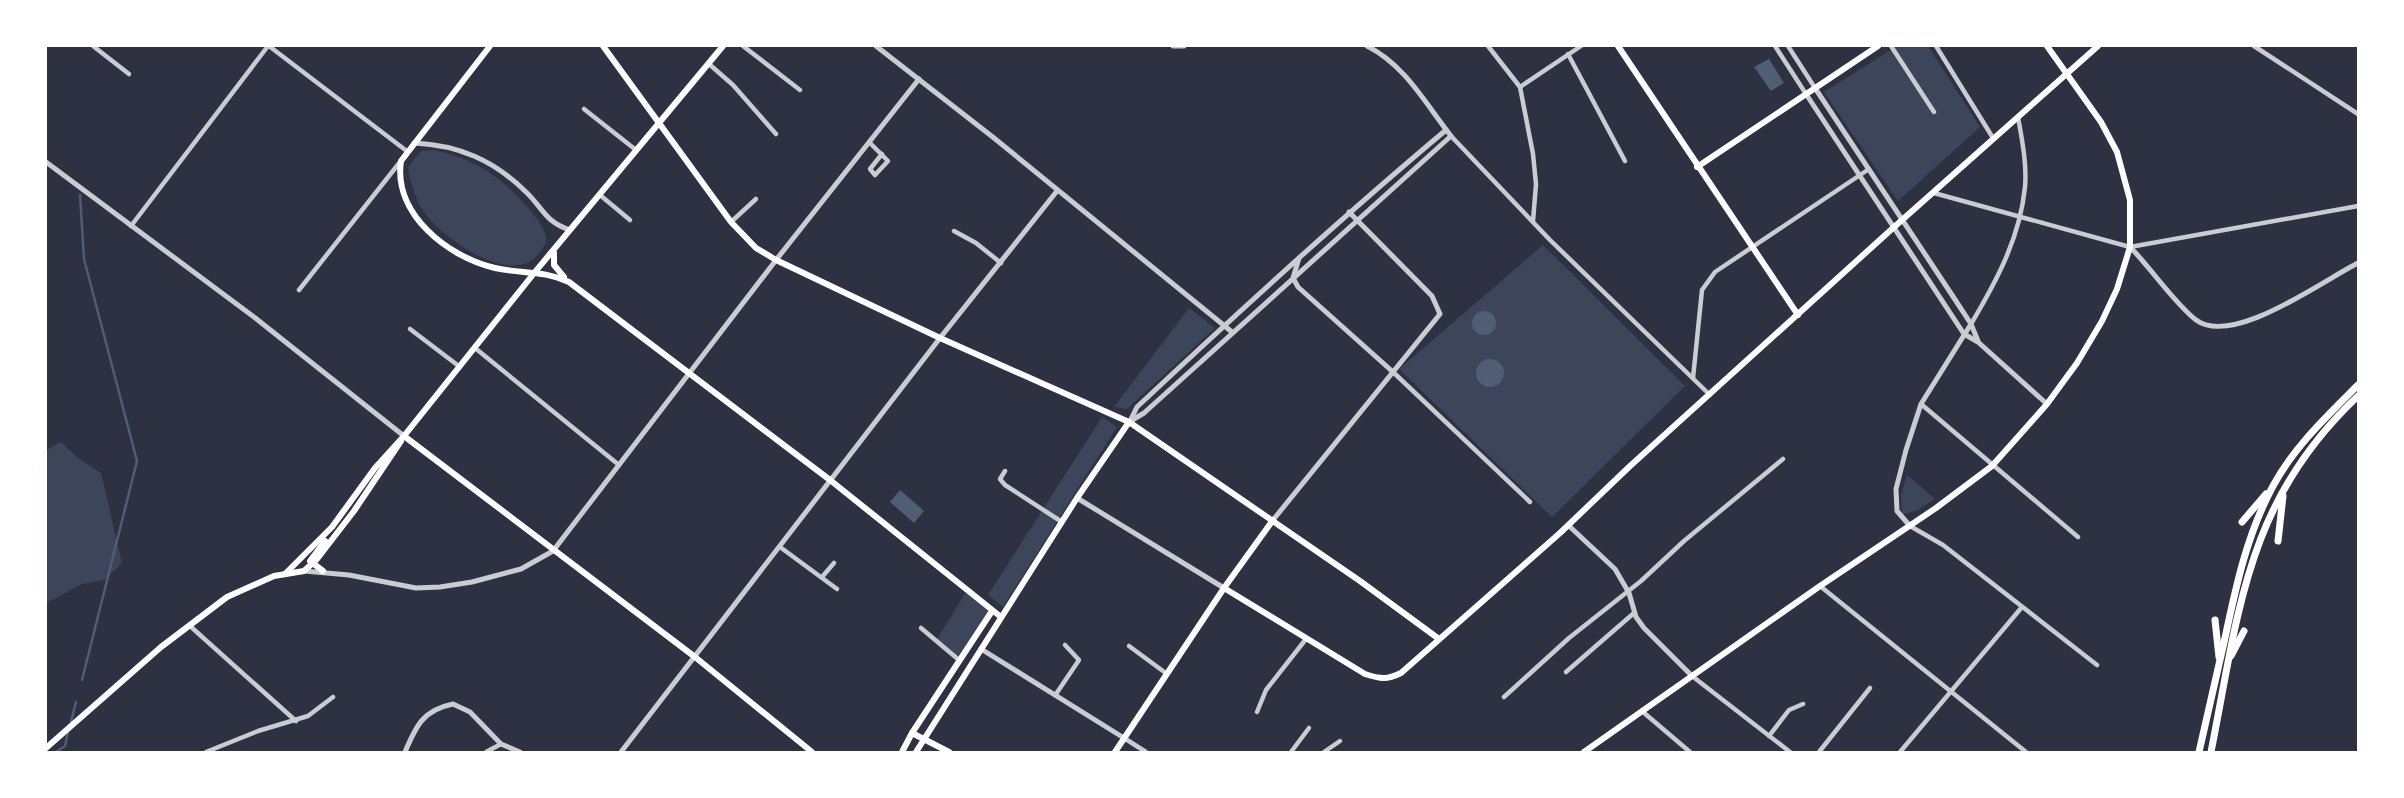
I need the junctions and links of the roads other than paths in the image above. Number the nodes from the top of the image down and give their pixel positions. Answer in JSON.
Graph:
{"nodes":[{"id":1,"x":93,"y":46,"type":"edge"},
{"id":2,"x":269,"y":46,"type":"edge"},
{"id":3,"x":490,"y":46,"type":"edge"},
{"id":4,"x":603,"y":46,"type":"edge"},
{"id":5,"x":723,"y":46,"type":"edge"},
{"id":6,"x":743,"y":46,"type":"edge"},
{"id":7,"x":876,"y":46,"type":"edge"},
{"id":8,"x":1173,"y":46,"type":"edge"},
{"id":9,"x":1184,"y":46,"type":"edge"},
{"id":10,"x":1367,"y":46,"type":"edge"},
{"id":11,"x":1488,"y":46,"type":"edge"},
{"id":12,"x":1581,"y":46,"type":"edge"},
{"id":13,"x":1618,"y":46,"type":"edge"},
{"id":14,"x":1775,"y":46,"type":"edge"},
{"id":15,"x":1788,"y":46,"type":"edge"},
{"id":16,"x":1878,"y":46,"type":"edge"},
{"id":17,"x":1891,"y":46,"type":"edge"},
{"id":18,"x":1936,"y":46,"type":"edge"},
{"id":19,"x":2047,"y":46,"type":"edge"},
{"id":20,"x":2098,"y":46,"type":"edge"},
{"id":21,"x":2253,"y":46,"type":"edge"},
{"id":22,"x":1568,"y":54,"type":"junction"},
{"id":23,"x":709,"y":64,"type":"junction"},
{"id":24,"x":129,"y":74,"type":"dead end"},
{"id":25,"x":2066,"y":74,"type":"junction"},
{"id":26,"x":919,"y":79,"type":"junction"},
{"id":27,"x":1520,"y":87,"type":"junction"},
{"id":28,"x":1815,"y":88,"type":"junction"},
{"id":29,"x":800,"y":90,"type":"dead end"},
{"id":30,"x":1806,"y":94,"type":"junction"},
{"id":31,"x":583,"y":109,"type":"dead end"},
{"id":32,"x":1934,"y":112,"type":"dead end"},
{"id":33,"x":2358,"y":114,"type":"edge"},
{"id":34,"x":2017,"y":116,"type":"junction"},
{"id":35,"x":658,"y":124,"type":"junction"},
{"id":36,"x":1446,"y":130,"type":"junction"},
{"id":37,"x":1845,"y":132,"type":"junction"},
{"id":38,"x":776,"y":134,"type":"dead end"},
{"id":39,"x":1451,"y":136,"type":"junction"},
{"id":40,"x":1835,"y":137,"type":"junction"},
{"id":41,"x":1993,"y":138,"type":"junction"},
{"id":42,"x":869,"y":142,"type":"junction"},
{"id":43,"x":414,"y":143,"type":"junction"},
{"id":44,"x":637,"y":151,"type":"junction"},
{"id":45,"x":408,"y":152,"type":"junction"},
{"id":46,"x":882,"y":154,"type":"junction"},
{"id":47,"x":401,"y":161,"type":"junction"},
{"id":48,"x":1625,"y":161,"type":"dead end"},
{"id":49,"x":46,"y":162,"type":"edge"},
{"id":50,"x":1698,"y":167,"type":"junction"},
{"id":51,"x":1869,"y":170,"type":"junction"},
{"id":52,"x":1860,"y":176,"type":"junction"},
{"id":53,"x":1057,"y":191,"type":"junction"},
{"id":54,"x":1933,"y":192,"type":"junction"},
{"id":55,"x":600,"y":195,"type":"junction"},
{"id":56,"x":756,"y":199,"type":"dead end"},
{"id":57,"x":2358,"y":206,"type":"edge"},
{"id":58,"x":1349,"y":212,"type":"junction"},
{"id":59,"x":2019,"y":217,"type":"junction"},
{"id":60,"x":630,"y":220,"type":"dead end"},
{"id":61,"x":1357,"y":220,"type":"junction"},
{"id":62,"x":1902,"y":220,"type":"junction"},
{"id":63,"x":731,"y":222,"type":"junction"},
{"id":64,"x":1533,"y":222,"type":"junction"},
{"id":65,"x":131,"y":226,"type":"junction"},
{"id":66,"x":1893,"y":228,"type":"junction"},
{"id":67,"x":570,"y":230,"type":"junction"},
{"id":68,"x":954,"y":231,"type":"dead end"},
{"id":69,"x":2130,"y":247,"type":"junction"},
{"id":70,"x":1752,"y":248,"type":"junction"},
{"id":71,"x":554,"y":251,"type":"junction"},
{"id":72,"x":1300,"y":256,"type":"junction"},
{"id":73,"x":776,"y":260,"type":"junction"},
{"id":74,"x":1002,"y":263,"type":"junction"},
{"id":75,"x":2358,"y":263,"type":"edge"},
{"id":76,"x":535,"y":272,"type":"junction"},
{"id":77,"x":1293,"y":278,"type":"junction"},
{"id":78,"x":569,"y":282,"type":"junction"},
{"id":79,"x":299,"y":290,"type":"dead end"},
{"id":80,"x":1798,"y":315,"type":"junction"},
{"id":81,"x":1971,"y":324,"type":"junction"},
{"id":82,"x":1224,"y":325,"type":"junction"},
{"id":83,"x":410,"y":329,"type":"dead end"},
{"id":84,"x":1232,"y":332,"type":"junction"},
{"id":85,"x":1964,"y":334,"type":"junction"},
{"id":86,"x":940,"y":338,"type":"junction"},
{"id":87,"x":1978,"y":342,"type":"junction"},
{"id":88,"x":475,"y":348,"type":"junction"},
{"id":89,"x":460,"y":367,"type":"junction"},
{"id":90,"x":1392,"y":372,"type":"junction"},
{"id":91,"x":689,"y":375,"type":"junction"},
{"id":92,"x":1693,"y":378,"type":"junction"},
{"id":93,"x":2358,"y":385,"type":"edge"},
{"id":94,"x":1710,"y":395,"type":"junction"},
{"id":95,"x":2358,"y":396,"type":"edge"},
{"id":96,"x":1921,"y":404,"type":"junction"},
{"id":97,"x":2047,"y":404,"type":"junction"},
{"id":98,"x":1129,"y":422,"type":"junction"},
{"id":99,"x":404,"y":436,"type":"junction"},
{"id":100,"x":1783,"y":459,"type":"dead end"},
{"id":101,"x":620,"y":465,"type":"junction"},
{"id":102,"x":1992,"y":466,"type":"junction"},
{"id":103,"x":1005,"y":471,"type":"dead end"},
{"id":104,"x":830,"y":480,"type":"junction"},
{"id":105,"x":2273,"y":485,"type":"junction"},
{"id":106,"x":2284,"y":489,"type":"junction"},
{"id":107,"x":1077,"y":498,"type":"junction"},
{"id":108,"x":1530,"y":502,"type":"dead end"},
{"id":109,"x":1273,"y":520,"type":"junction"},
{"id":110,"x":1062,"y":522,"type":"junction"},
{"id":111,"x":2242,"y":523,"type":"dead end"},
{"id":112,"x":1568,"y":525,"type":"junction"},
{"id":113,"x":1910,"y":526,"type":"junction"},
{"id":114,"x":332,"y":527,"type":"junction"},
{"id":115,"x":2078,"y":537,"type":"dead end"},
{"id":116,"x":2278,"y":541,"type":"dead end"},
{"id":117,"x":780,"y":547,"type":"junction"},
{"id":118,"x":553,"y":551,"type":"junction"},
{"id":119,"x":834,"y":563,"type":"dead end"},
{"id":120,"x":312,"y":564,"type":"junction"},
{"id":121,"x":304,"y":571,"type":"junction"},
{"id":122,"x":323,"y":571,"type":"junction"},
{"id":123,"x":285,"y":574,"type":"junction"},
{"id":124,"x":822,"y":577,"type":"junction"},
{"id":125,"x":1820,"y":586,"type":"junction"},
{"id":126,"x":1224,"y":588,"type":"junction"},
{"id":127,"x":837,"y":589,"type":"dead end"},
{"id":128,"x":1628,"y":592,"type":"junction"},
{"id":129,"x":2022,"y":607,"type":"junction"},
{"id":130,"x":992,"y":611,"type":"junction"},
{"id":131,"x":1634,"y":613,"type":"junction"},
{"id":132,"x":1001,"y":617,"type":"junction"},
{"id":133,"x":2215,"y":620,"type":"dead end"},
{"id":134,"x":189,"y":625,"type":"junction"},
{"id":135,"x":921,"y":628,"type":"dead end"},
{"id":136,"x":2244,"y":631,"type":"dead end"},
{"id":137,"x":1307,"y":639,"type":"junction"},
{"id":138,"x":1439,"y":639,"type":"junction"},
{"id":139,"x":1065,"y":645,"type":"dead end"},
{"id":140,"x":1129,"y":646,"type":"dead end"},
{"id":141,"x":981,"y":649,"type":"junction"},
{"id":142,"x":695,"y":657,"type":"junction"},
{"id":143,"x":959,"y":660,"type":"junction"},
{"id":144,"x":2223,"y":662,"type":"junction"},
{"id":145,"x":2096,"y":665,"type":"dead end"},
{"id":146,"x":1566,"y":672,"type":"dead end"},
{"id":147,"x":1167,"y":674,"type":"junction"},
{"id":148,"x":1692,"y":676,"type":"junction"},
{"id":149,"x":1870,"y":688,"type":"dead end"},
{"id":150,"x":1952,"y":691,"type":"junction"},
{"id":151,"x":1056,"y":694,"type":"junction"},
{"id":152,"x":333,"y":697,"type":"dead end"},
{"id":153,"x":1504,"y":697,"type":"dead end"},
{"id":154,"x":1803,"y":704,"type":"dead end"},
{"id":155,"x":1257,"y":712,"type":"dead end"},
{"id":156,"x":1643,"y":712,"type":"junction"},
{"id":157,"x":296,"y":721,"type":"junction"},
{"id":158,"x":1309,"y":728,"type":"dead end"},
{"id":159,"x":912,"y":733,"type":"junction"},
{"id":160,"x":1769,"y":736,"type":"junction"},
{"id":161,"x":1124,"y":738,"type":"junction"},
{"id":162,"x":924,"y":739,"type":"junction"},
{"id":163,"x":1340,"y":741,"type":"dead end"},
{"id":164,"x":501,"y":744,"type":"junction"},
{"id":165,"x":46,"y":748,"type":"edge"},
{"id":166,"x":206,"y":752,"type":"edge"},
{"id":167,"x":405,"y":752,"type":"edge"},
{"id":168,"x":486,"y":752,"type":"edge"},
{"id":169,"x":520,"y":752,"type":"edge"},
{"id":170,"x":621,"y":752,"type":"edge"},
{"id":171,"x":812,"y":752,"type":"edge"},
{"id":172,"x":902,"y":752,"type":"edge"},
{"id":173,"x":916,"y":752,"type":"edge"},
{"id":174,"x":949,"y":752,"type":"edge"},
{"id":175,"x":1115,"y":752,"type":"edge"},
{"id":176,"x":1146,"y":752,"type":"edge"},
{"id":177,"x":1291,"y":752,"type":"edge"},
{"id":178,"x":1324,"y":752,"type":"edge"},
{"id":179,"x":1584,"y":752,"type":"edge"},
{"id":180,"x":1690,"y":752,"type":"edge"},
{"id":181,"x":1790,"y":752,"type":"edge"},
{"id":182,"x":1819,"y":752,"type":"edge"},
{"id":183,"x":1899,"y":752,"type":"edge"},
{"id":184,"x":2026,"y":752,"type":"edge"},
{"id":185,"x":2199,"y":752,"type":"edge"},
{"id":186,"x":2211,"y":752,"type":"edge"}],
"edges":[{"from":1,"to":24,"type":"street"},
{"from":2,"to":45,"type":"street"},
{"from":2,"to":65,"type":"street"},
{"from":3,"to":43,"type":"main road"},
{"from":4,"to":35,"type":"main road"},
{"from":5,"to":23,"type":"main road"},
{"from":6,"to":29,"type":"street"},
{"from":7,"to":26,"type":"street"},
{"from":8,"to":9,"type":"street"},
{"from":10,"to":36,"type":"street"},
{"from":11,"to":27,"type":"street"},
{"from":12,"to":22,"type":"street"},
{"from":13,"to":50,"type":"main road"},
{"from":14,"to":30,"type":"street"},
{"from":15,"to":28,"type":"street"},
{"from":16,"to":28,"type":"main road"},
{"from":17,"to":32,"type":"street"},
{"from":18,"to":41,"type":"street"},
{"from":19,"to":25,"type":"main road"},
{"from":20,"to":25,"type":"main road"},
{"from":21,"to":33,"type":"street"},
{"from":22,"to":27,"type":"street"},
{"from":22,"to":48,"type":"street"},
{"from":23,"to":35,"type":"main road"},
{"from":23,"to":38,"type":"street"},
{"from":25,"to":34,"type":"main road"},
{"from":25,"to":69,"type":"main road"},
{"from":26,"to":42,"type":"street"},
{"from":26,"to":53,"type":"street"},
{"from":27,"to":64,"type":"street"},
{"from":28,"to":30,"type":"main road"},
{"from":28,"to":37,"type":"street"},
{"from":30,"to":40,"type":"street"},
{"from":30,"to":50,"type":"main road"},
{"from":31,"to":44,"type":"street"},
{"from":34,"to":41,"type":"main road"},
{"from":34,"to":59,"type":"street"},
{"from":35,"to":44,"type":"main road"},
{"from":35,"to":63,"type":"main road"},
{"from":36,"to":39,"type":"street"},
{"from":36,"to":58,"type":"street"},
{"from":37,"to":40,"type":"street"},
{"from":37,"to":51,"type":"street"},
{"from":39,"to":61,"type":"street"},
{"from":39,"to":64,"type":"street"},
{"from":40,"to":52,"type":"street"},
{"from":41,"to":54,"type":"main road"},
{"from":42,"to":46,"type":"street"},
{"from":42,"to":73,"type":"street"},
{"from":43,"to":45,"type":"main road"},
{"from":43,"to":67,"type":"street"},
{"from":44,"to":55,"type":"main road"},
{"from":45,"to":47,"type":"main road"},
{"from":46,"to":46,"type":"street"},
{"from":47,"to":76,"type":"main road"},
{"from":47,"to":79,"type":"street"},
{"from":49,"to":65,"type":"street"},
{"from":50,"to":70,"type":"main road"},
{"from":51,"to":52,"type":"street"},
{"from":51,"to":62,"type":"street"},
{"from":52,"to":66,"type":"street"},
{"from":52,"to":70,"type":"street"},
{"from":53,"to":74,"type":"street"},
{"from":53,"to":82,"type":"street"},
{"from":54,"to":59,"type":"street"},
{"from":54,"to":62,"type":"main road"},
{"from":55,"to":60,"type":"street"},
{"from":55,"to":67,"type":"main road"},
{"from":56,"to":63,"type":"street"},
{"from":57,"to":69,"type":"street"},
{"from":58,"to":61,"type":"street"},
{"from":58,"to":72,"type":"street"},
{"from":59,"to":69,"type":"street"},
{"from":59,"to":81,"type":"street"},
{"from":61,"to":77,"type":"street"},
{"from":61,"to":90,"type":"street"},
{"from":62,"to":66,"type":"main road"},
{"from":62,"to":81,"type":"street"},
{"from":63,"to":73,"type":"main road"},
{"from":64,"to":92,"type":"street"},
{"from":65,"to":99,"type":"street"},
{"from":66,"to":80,"type":"main road"},
{"from":66,"to":85,"type":"street"},
{"from":67,"to":71,"type":"main road"},
{"from":68,"to":74,"type":"street"},
{"from":69,"to":75,"type":"street"},
{"from":69,"to":97,"type":"main road"},
{"from":70,"to":80,"type":"main road"},
{"from":70,"to":92,"type":"street"},
{"from":71,"to":76,"type":"main road"},
{"from":71,"to":78,"type":"main road"},
{"from":72,"to":77,"type":"street"},
{"from":72,"to":82,"type":"street"},
{"from":73,"to":86,"type":"main road"},
{"from":73,"to":91,"type":"street"},
{"from":74,"to":86,"type":"street"},
{"from":76,"to":78,"type":"main road"},
{"from":76,"to":88,"type":"main road"},
{"from":77,"to":84,"type":"street"},
{"from":77,"to":90,"type":"street"},
{"from":78,"to":91,"type":"main road"},
{"from":80,"to":94,"type":"main road"},
{"from":81,"to":85,"type":"street"},
{"from":81,"to":87,"type":"street"},
{"from":82,"to":84,"type":"street"},
{"from":82,"to":98,"type":"street"},
{"from":83,"to":89,"type":"street"},
{"from":84,"to":98,"type":"street"},
{"from":85,"to":87,"type":"street"},
{"from":85,"to":96,"type":"street"},
{"from":86,"to":98,"type":"main road"},
{"from":86,"to":104,"type":"street"},
{"from":87,"to":97,"type":"street"},
{"from":88,"to":89,"type":"main road"},
{"from":88,"to":101,"type":"street"},
{"from":89,"to":99,"type":"main road"},
{"from":90,"to":108,"type":"street"},
{"from":90,"to":109,"type":"street"},
{"from":91,"to":101,"type":"street"},
{"from":91,"to":104,"type":"main road"},
{"from":92,"to":94,"type":"street"},
{"from":93,"to":105,"type":"highway"},
{"from":94,"to":112,"type":"main road"},
{"from":95,"to":106,"type":"highway"},
{"from":96,"to":102,"type":"street"},
{"from":96,"to":113,"type":"street"},
{"from":97,"to":102,"type":"main road"},
{"from":98,"to":107,"type":"main road"},
{"from":98,"to":109,"type":"main road"},
{"from":99,"to":114,"type":"main road"},
{"from":99,"to":118,"type":"main road"},
{"from":99,"to":120,"type":"main road"},
{"from":100,"to":128,"type":"street"},
{"from":101,"to":118,"type":"street"},
{"from":102,"to":113,"type":"main road"},
{"from":102,"to":115,"type":"street"},
{"from":103,"to":110,"type":"street"},
{"from":104,"to":117,"type":"street"},
{"from":104,"to":130,"type":"main road"},
{"from":105,"to":111,"type":"highway"},
{"from":105,"to":144,"type":"highway"},
{"from":106,"to":116,"type":"highway"},
{"from":106,"to":144,"type":"highway"},
{"from":107,"to":110,"type":"main road"},
{"from":107,"to":126,"type":"street"},
{"from":109,"to":126,"type":"main road"},
{"from":109,"to":138,"type":"main road"},
{"from":110,"to":132,"type":"main road"},
{"from":112,"to":128,"type":"street"},
{"from":112,"to":138,"type":"main road"},
{"from":113,"to":125,"type":"main road"},
{"from":113,"to":129,"type":"street"},
{"from":114,"to":120,"type":"main road"},
{"from":114,"to":123,"type":"main road"},
{"from":117,"to":124,"type":"street"},
{"from":117,"to":142,"type":"street"},
{"from":118,"to":122,"type":"street"},
{"from":118,"to":142,"type":"main road"},
{"from":119,"to":124,"type":"street"},
{"from":120,"to":121,"type":"main road"},
{"from":120,"to":122,"type":"main road"},
{"from":121,"to":122,"type":"street"},
{"from":121,"to":123,"type":"main road"},
{"from":123,"to":134,"type":"main road"},
{"from":124,"to":127,"type":"street"},
{"from":125,"to":148,"type":"main road"},
{"from":125,"to":150,"type":"street"},
{"from":126,"to":137,"type":"main road"},
{"from":126,"to":147,"type":"main road"},
{"from":128,"to":131,"type":"street"},
{"from":128,"to":153,"type":"street"},
{"from":129,"to":145,"type":"street"},
{"from":129,"to":150,"type":"street"},
{"from":130,"to":132,"type":"main road"},
{"from":130,"to":143,"type":"main road"},
{"from":131,"to":146,"type":"street"},
{"from":131,"to":148,"type":"street"},
{"from":132,"to":141,"type":"main road"},
{"from":133,"to":144,"type":"highway"},
{"from":134,"to":157,"type":"street"},
{"from":134,"to":165,"type":"main road"},
{"from":135,"to":143,"type":"street"},
{"from":136,"to":144,"type":"highway"},
{"from":137,"to":138,"type":"main road"},
{"from":137,"to":155,"type":"street"},
{"from":139,"to":151,"type":"street"},
{"from":140,"to":147,"type":"street"},
{"from":141,"to":151,"type":"street"},
{"from":141,"to":162,"type":"main road"},
{"from":142,"to":170,"type":"street"},
{"from":142,"to":171,"type":"main road"},
{"from":143,"to":159,"type":"main road"},
{"from":144,"to":185,"type":"highway"},
{"from":144,"to":186,"type":"highway"},
{"from":147,"to":161,"type":"main road"},
{"from":148,"to":156,"type":"main road"},
{"from":148,"to":160,"type":"street"},
{"from":149,"to":182,"type":"street"},
{"from":150,"to":183,"type":"street"},
{"from":150,"to":184,"type":"street"},
{"from":151,"to":161,"type":"street"},
{"from":152,"to":157,"type":"street"},
{"from":154,"to":160,"type":"street"},
{"from":156,"to":179,"type":"main road"},
{"from":156,"to":180,"type":"street"},
{"from":157,"to":166,"type":"street"},
{"from":158,"to":177,"type":"street"},
{"from":159,"to":162,"type":"main road"},
{"from":159,"to":172,"type":"main road"},
{"from":160,"to":181,"type":"street"},
{"from":161,"to":175,"type":"main road"},
{"from":161,"to":176,"type":"street"},
{"from":162,"to":173,"type":"main road"},
{"from":162,"to":174,"type":"main road"},
{"from":163,"to":178,"type":"street"},
{"from":164,"to":167,"type":"street"},
{"from":164,"to":168,"type":"street"},
{"from":164,"to":169,"type":"street"}]}
